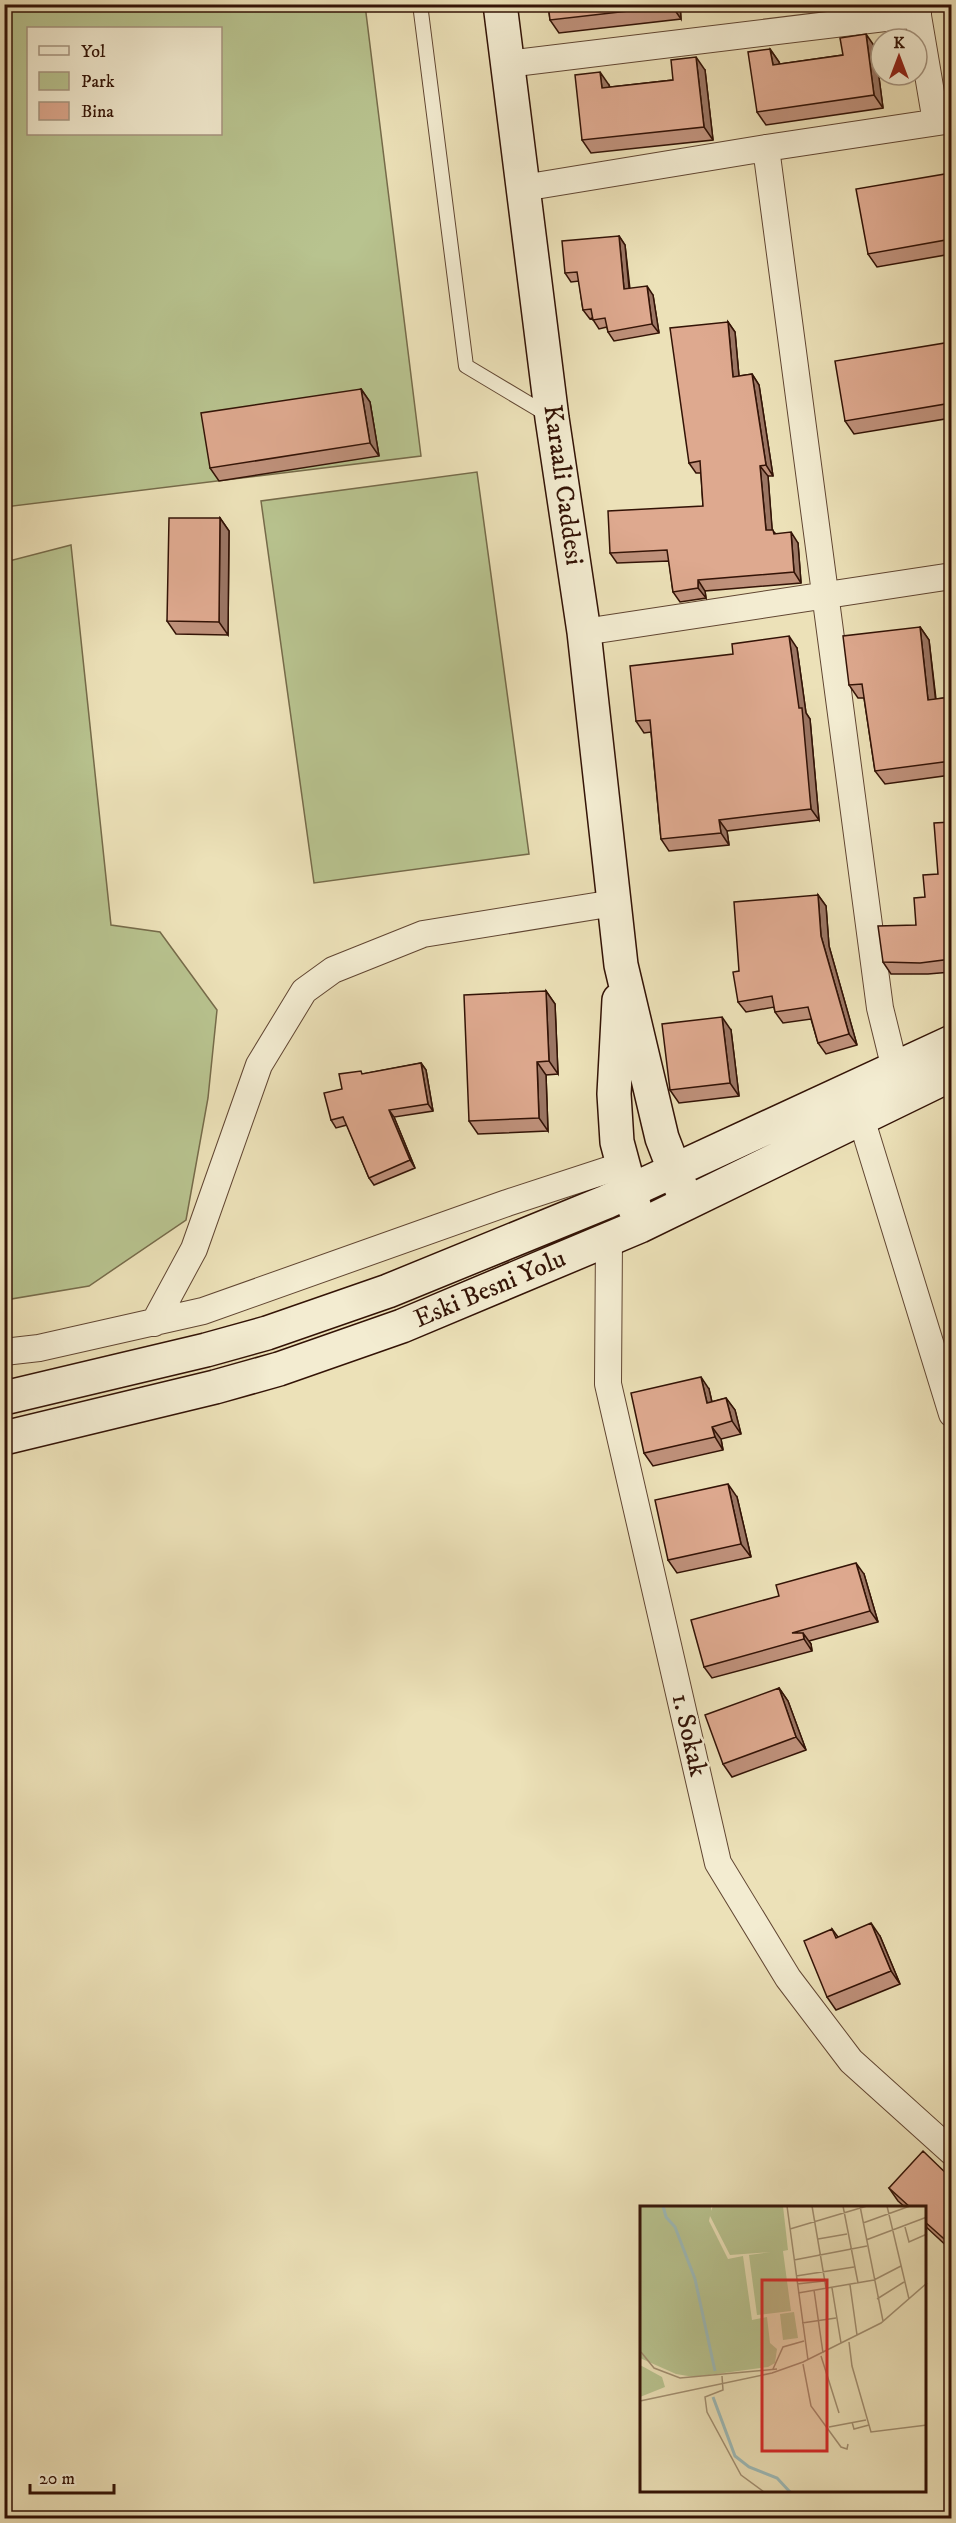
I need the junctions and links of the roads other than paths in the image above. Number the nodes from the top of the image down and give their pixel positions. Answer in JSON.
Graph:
{"nodes":[{"id":1,"x":420,"y":4,"type":"edge"},
{"id":2,"x":500,"y":4,"type":"edge"},
{"id":3,"x":917,"y":9,"type":"edge"},
{"id":4,"x":507,"y":64,"type":"junction"},
{"id":5,"x":944,"y":121,"type":"edge"},
{"id":6,"x":766,"y":148,"type":"junction"},
{"id":7,"x":524,"y":188,"type":"junction"},
{"id":8,"x":552,"y":418,"type":"junction"},
{"id":9,"x":951,"y":576,"type":"edge"},
{"id":10,"x":827,"y":595,"type":"junction"},
{"id":11,"x":584,"y":632,"type":"junction"},
{"id":12,"x":614,"y":903,"type":"junction"},
{"id":13,"x":621,"y":965,"type":"junction"},
{"id":14,"x":951,"y":1042,"type":"edge"},
{"id":15,"x":895,"y":1069,"type":"junction"},
{"id":16,"x":951,"y":1074,"type":"edge"},
{"id":17,"x":861,"y":1118,"type":"junction"},
{"id":18,"x":674,"y":1169,"type":"junction"},
{"id":19,"x":626,"y":1178,"type":"junction"},
{"id":20,"x":687,"y":1203,"type":"junction"},
{"id":21,"x":640,"y":1226,"type":"junction"},
{"id":22,"x":609,"y":1239,"type":"junction"},
{"id":23,"x":153,"y":1323,"type":"junction"},
{"id":24,"x":4,"y":1352,"type":"edge"},
{"id":25,"x":4,"y":1398,"type":"edge"},
{"id":26,"x":951,"y":1414,"type":"edge"},
{"id":27,"x":4,"y":1438,"type":"edge"},
{"id":28,"x":951,"y":2152,"type":"edge"}],
"edges":[{"from":1,"to":8,"type":"lane"},
{"from":2,"to":4,"type":"main road","name":"Karaali Caddesi"},
{"from":3,"to":4,"type":"street"},
{"from":3,"to":5,"type":"street"},
{"from":4,"to":7,"type":"main road","name":"Karaali Caddesi"},
{"from":5,"to":6,"type":"street"},
{"from":6,"to":7,"type":"street"},
{"from":6,"to":10,"type":"street"},
{"from":7,"to":8,"type":"main road","name":"Karaali Caddesi"},
{"from":8,"to":11,"type":"main road","name":"Karaali Caddesi"},
{"from":9,"to":10,"type":"street"},
{"from":10,"to":11,"type":"street"},
{"from":10,"to":15,"type":"street"},
{"from":11,"to":12,"type":"main road","name":"Karaali Caddesi"},
{"from":12,"to":13,"type":"main road","name":"Karaali Caddesi"},
{"from":12,"to":23,"type":"street"},
{"from":13,"to":18,"type":"main road"},
{"from":13,"to":19,"type":"main road"},
{"from":14,"to":15,"type":"main road","name":"Eski Besni Yolu"},
{"from":15,"to":18,"type":"main road","name":"Eski Besni Yolu"},
{"from":16,"to":17,"type":"main road","name":"Eski Besni Yolu"},
{"from":17,"to":20,"type":"main road","name":"Eski Besni Yolu"},
{"from":17,"to":26,"type":"street"},
{"from":18,"to":19,"type":"main road","name":"Eski Besni Yolu"},
{"from":18,"to":20,"type":"main road"},
{"from":19,"to":21,"type":"main road"},
{"from":19,"to":23,"type":"street"},
{"from":19,"to":25,"type":"main road","name":"Eski Besni Yolu"},
{"from":20,"to":21,"type":"main road","name":"Eski Besni Yolu"},
{"from":21,"to":22,"type":"main road","name":"Eski Besni Yolu"},
{"from":22,"to":27,"type":"main road","name":"Eski Besni Yolu"},
{"from":22,"to":28,"type":"street","name":"1. Sokak"},
{"from":23,"to":24,"type":"street"}]}
